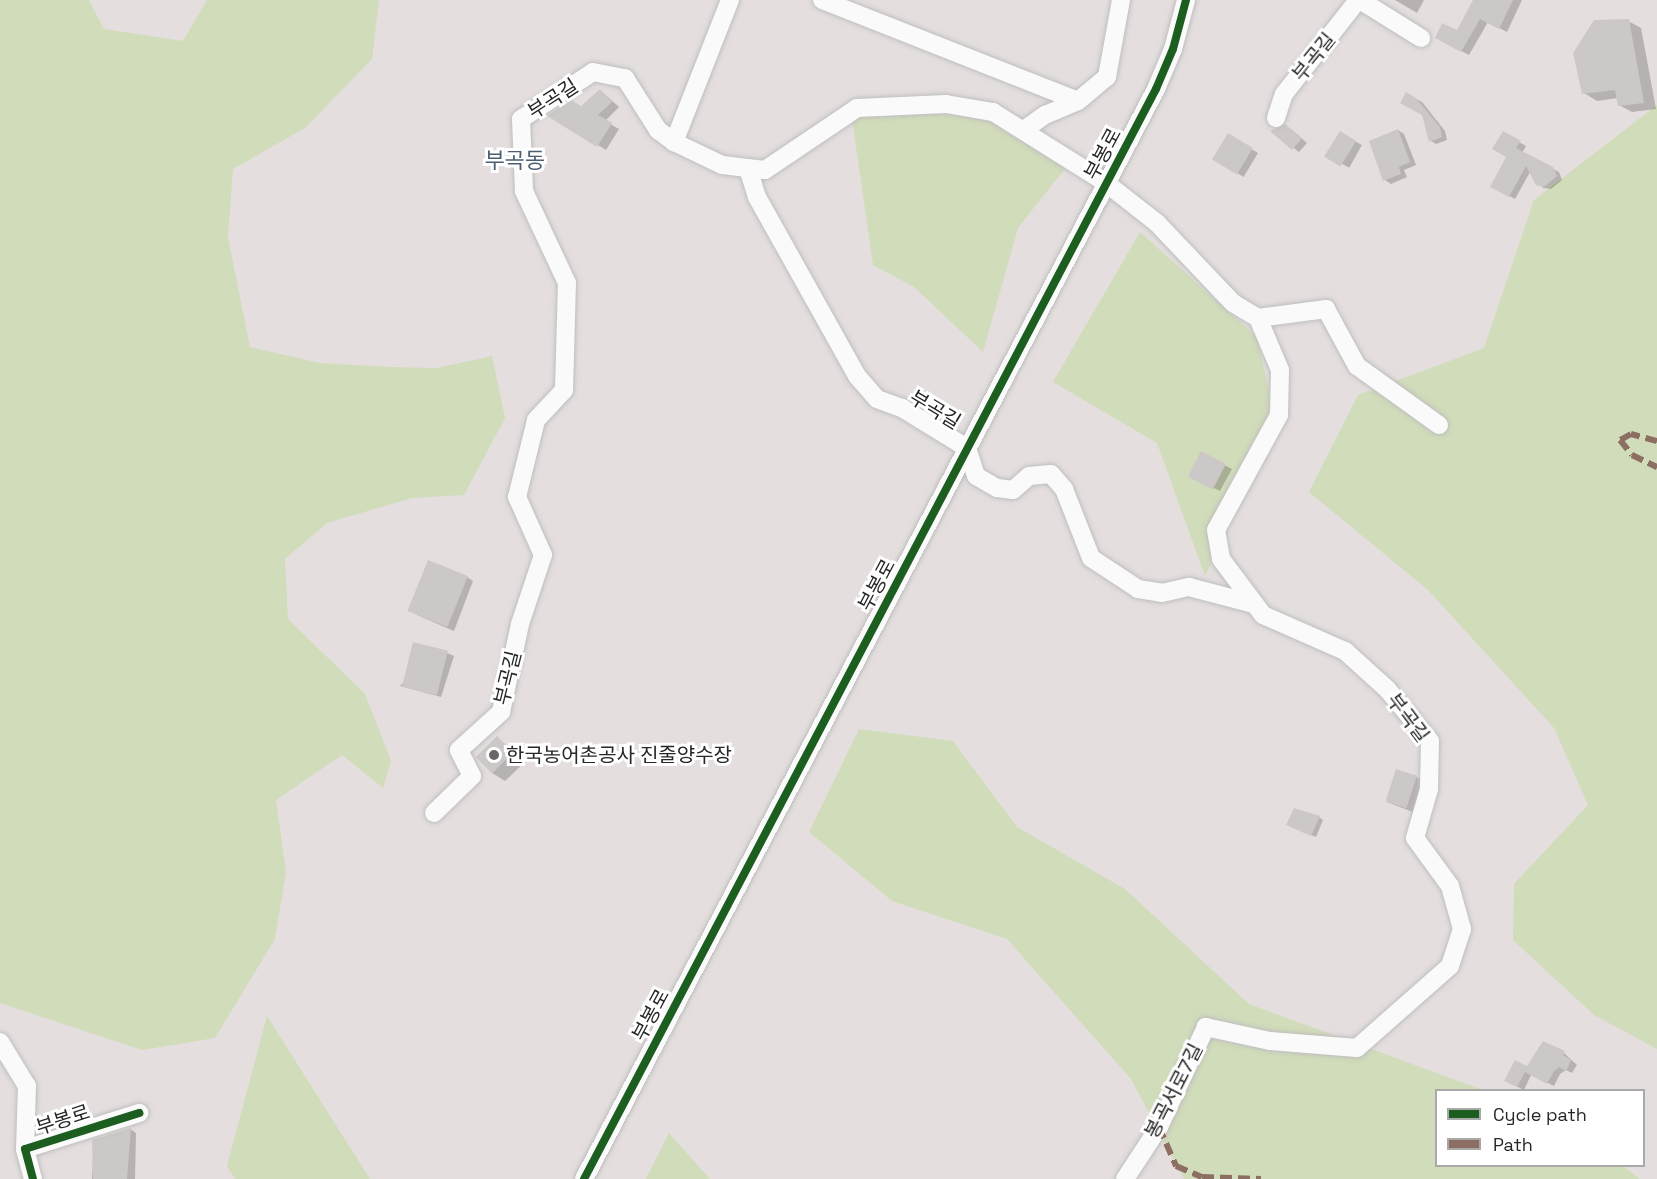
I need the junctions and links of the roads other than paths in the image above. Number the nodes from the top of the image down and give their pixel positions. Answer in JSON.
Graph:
{"nodes":[{"id":1,"x":730,"y":0,"type":"edge"},
{"id":2,"x":822,"y":0,"type":"edge"},
{"id":3,"x":1121,"y":0,"type":"edge"},
{"id":4,"x":1186,"y":0,"type":"edge"},
{"id":5,"x":1359,"y":0,"type":"edge"},
{"id":6,"x":1421,"y":38,"type":"dead end"},
{"id":7,"x":1078,"y":101,"type":"junction"},
{"id":8,"x":1276,"y":118,"type":"dead end"},
{"id":9,"x":1024,"y":130,"type":"junction"},
{"id":10,"x":674,"y":142,"type":"junction"},
{"id":11,"x":748,"y":168,"type":"junction"},
{"id":12,"x":1106,"y":183,"type":"junction"},
{"id":13,"x":1258,"y":318,"type":"junction"},
{"id":14,"x":1439,"y":425,"type":"dead end"},
{"id":15,"x":968,"y":448,"type":"junction"},
{"id":16,"x":1254,"y":604,"type":"junction"},
{"id":17,"x":434,"y":813,"type":"dead end"},
{"id":18,"x":1270,"y":1041,"type":"joint"},
{"id":19,"x":0,"y":1042,"type":"edge"},
{"id":20,"x":139,"y":1113,"type":"dead end"},
{"id":21,"x":25,"y":1149,"type":"junction"},
{"id":22,"x":33,"y":1179,"type":"edge"},
{"id":23,"x":584,"y":1179,"type":"edge"},
{"id":24,"x":1125,"y":1179,"type":"edge"}],
"edges":[{"from":1,"to":10,"type":"street"},
{"from":2,"to":7,"type":"street"},
{"from":3,"to":7,"type":"street"},
{"from":4,"to":12,"type":"street","name":"부봉로"},
{"from":5,"to":6,"type":"street","name":"부곡길"},
{"from":5,"to":8,"type":"street","name":"부곡길"},
{"from":7,"to":9,"type":"street"},
{"from":9,"to":11,"type":"street"},
{"from":9,"to":12,"type":"street"},
{"from":10,"to":11,"type":"street"},
{"from":10,"to":17,"type":"street","name":"부곡길"},
{"from":11,"to":15,"type":"street","name":"부곡길"},
{"from":12,"to":13,"type":"street"},
{"from":12,"to":15,"type":"street","name":"부봉로"},
{"from":13,"to":14,"type":"street"},
{"from":13,"to":16,"type":"street","name":"부곡길"},
{"from":15,"to":16,"type":"street","name":"부곡길"},
{"from":15,"to":23,"type":"street","name":"부봉로"},
{"from":16,"to":18,"type":"street","name":"부곡길"},
{"from":18,"to":24,"type":"street","name":"봉곡서로7길"},
{"from":19,"to":21,"type":"street"},
{"from":20,"to":21,"type":"street","name":"부봉로"},
{"from":21,"to":22,"type":"street","name":"부봉로"}]}
